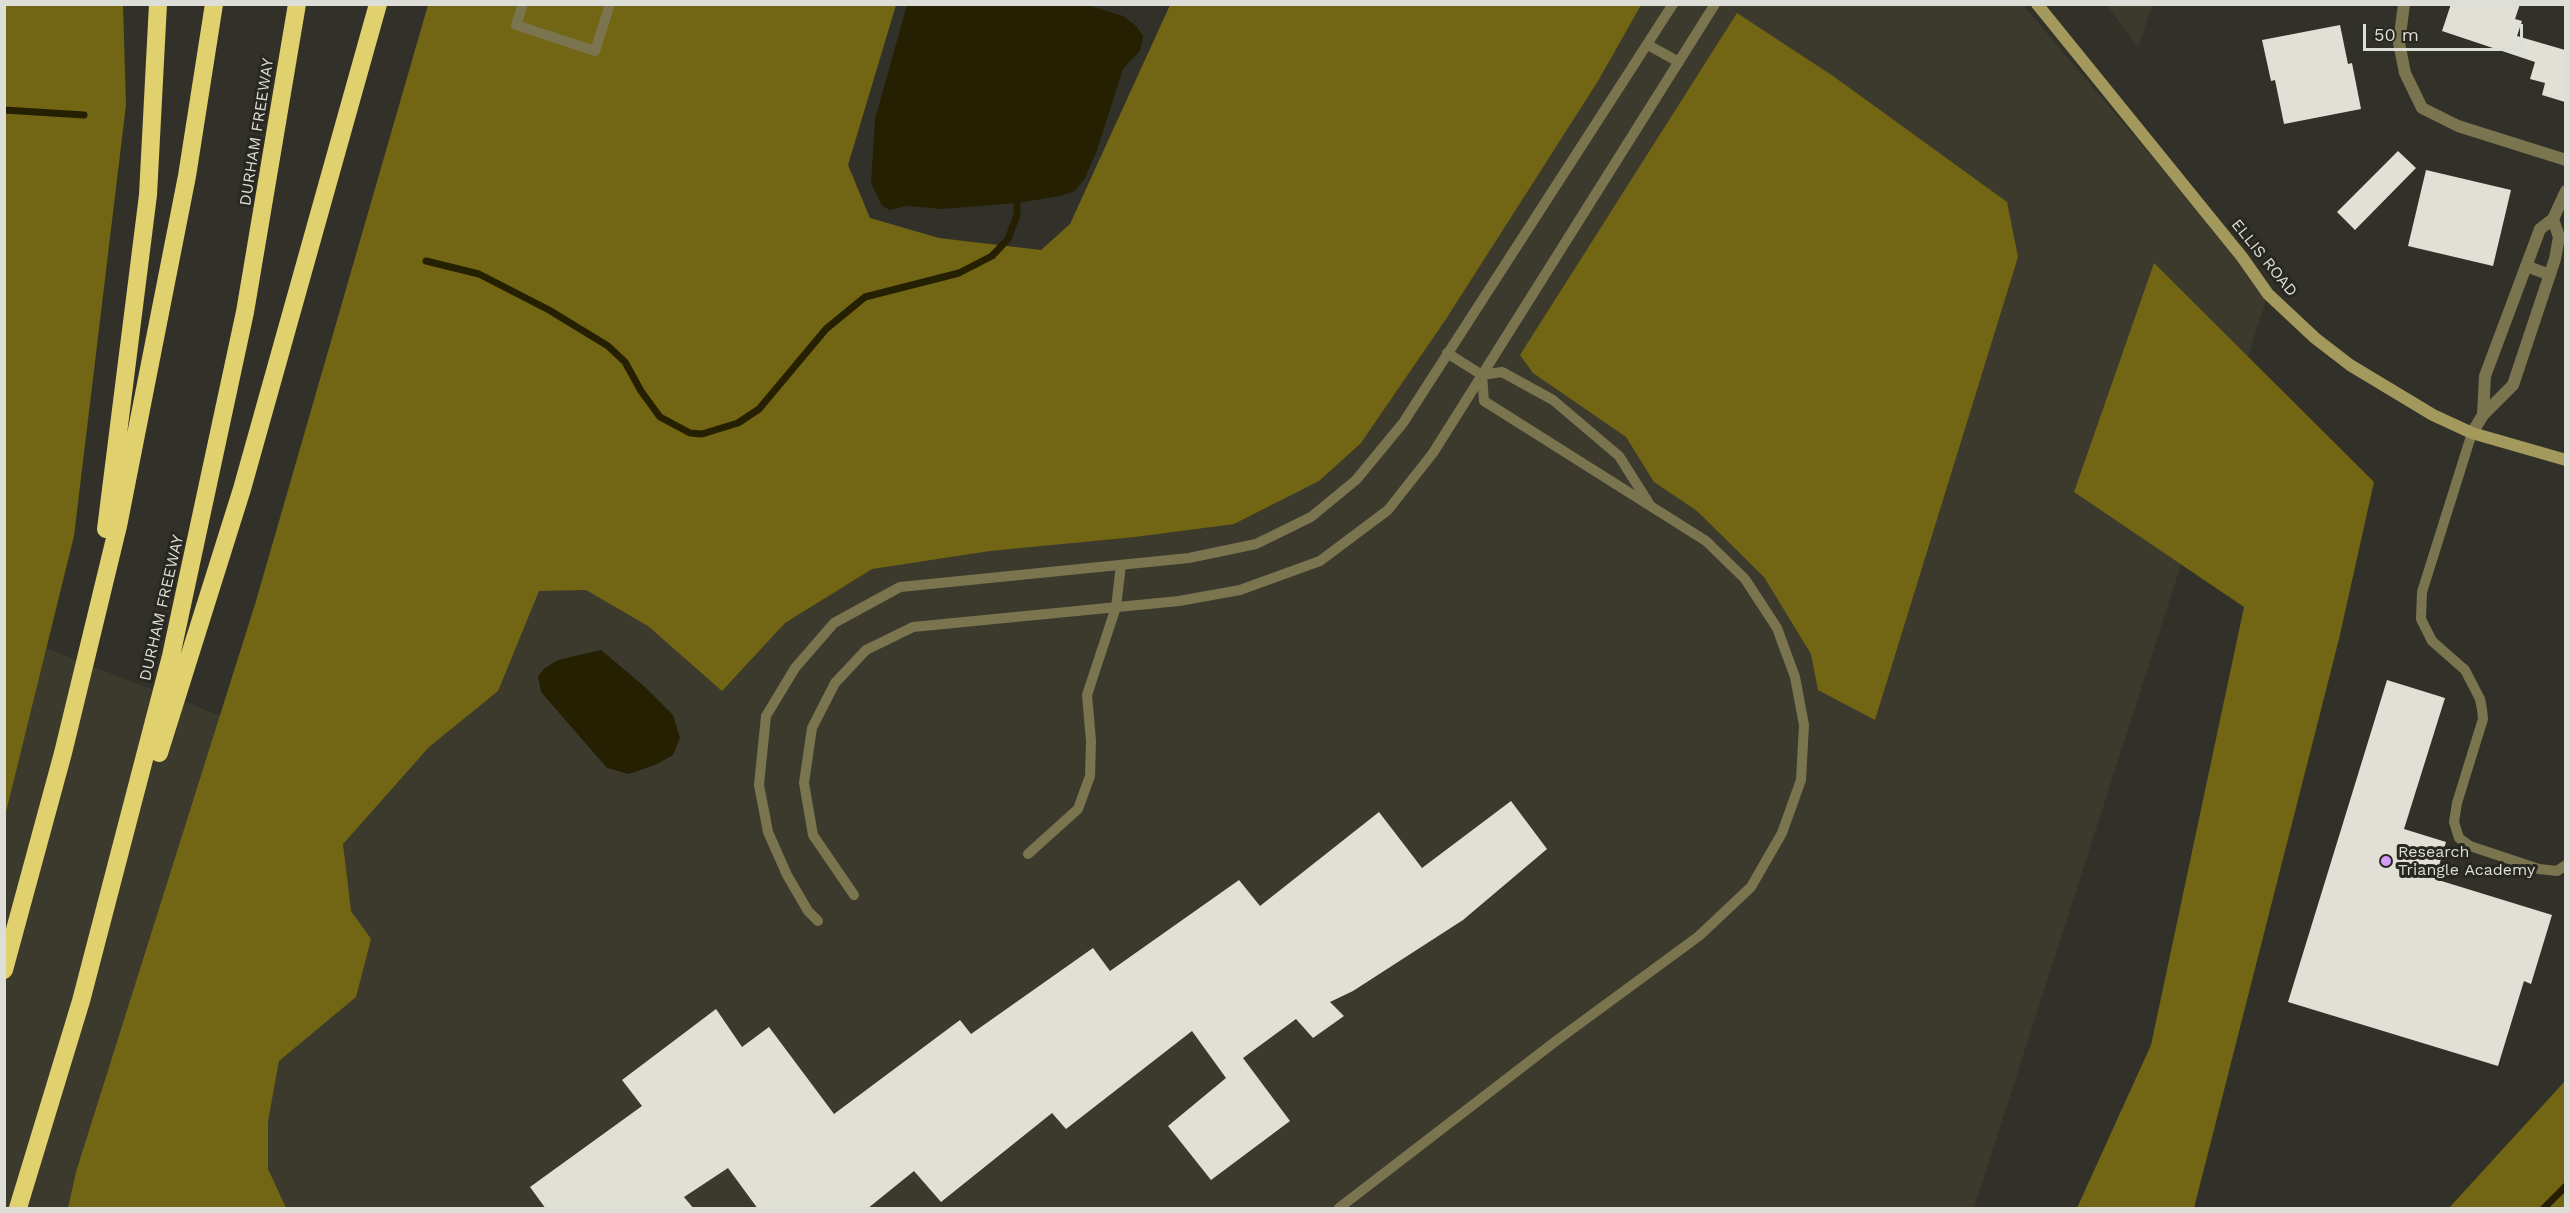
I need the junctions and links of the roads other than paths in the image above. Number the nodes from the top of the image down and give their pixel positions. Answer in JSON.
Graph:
{"nodes":[{"id":1,"x":158,"y":4,"type":"edge"},
{"id":2,"x":214,"y":4,"type":"edge"},
{"id":3,"x":297,"y":4,"type":"edge"},
{"id":4,"x":378,"y":4,"type":"edge"},
{"id":5,"x":523,"y":4,"type":"edge"},
{"id":6,"x":610,"y":4,"type":"edge"},
{"id":7,"x":1673,"y":4,"type":"edge"},
{"id":8,"x":1715,"y":4,"type":"edge"},
{"id":9,"x":2037,"y":4,"type":"edge"},
{"id":10,"x":2404,"y":4,"type":"edge"},
{"id":11,"x":1648,"y":45,"type":"junction"},
{"id":12,"x":1679,"y":62,"type":"junction"},
{"id":13,"x":2565,"y":160,"type":"edge"},
{"id":14,"x":2565,"y":191,"type":"edge"},
{"id":15,"x":2553,"y":219,"type":"junction"},
{"id":16,"x":2526,"y":266,"type":"junction"},
{"id":17,"x":2550,"y":274,"type":"junction"},
{"id":18,"x":1447,"y":353,"type":"junction"},
{"id":19,"x":1482,"y":375,"type":"junction"},
{"id":20,"x":2482,"y":415,"type":"junction"},
{"id":21,"x":2472,"y":433,"type":"junction"},
{"id":22,"x":2565,"y":460,"type":"edge"},
{"id":23,"x":1652,"y":508,"type":"junction"},
{"id":24,"x":1121,"y":565,"type":"junction"},
{"id":25,"x":1116,"y":607,"type":"junction"},
{"id":26,"x":92,"y":638,"type":"junction"},
{"id":27,"x":1028,"y":854,"type":"dead end"},
{"id":28,"x":2565,"y":865,"type":"edge"},
{"id":29,"x":854,"y":895,"type":"dead end"},
{"id":30,"x":818,"y":921,"type":"dead end"},
{"id":31,"x":4,"y":970,"type":"edge"},
{"id":32,"x":81,"y":1001,"type":"junction"},
{"id":33,"x":18,"y":1209,"type":"edge"},
{"id":34,"x":1339,"y":1209,"type":"edge"}],
"edges":[{"from":1,"to":26,"type":"highway"},
{"from":2,"to":26,"type":"highway"},
{"from":3,"to":32,"type":"highway","name":"DURHAM FREEWAY"},
{"from":4,"to":32,"type":"highway"},
{"from":5,"to":6,"type":"lane"},
{"from":7,"to":11,"type":"lane"},
{"from":8,"to":12,"type":"lane"},
{"from":9,"to":21,"type":"main road","name":"ELLIS ROAD"},
{"from":10,"to":13,"type":"street"},
{"from":11,"to":12,"type":"lane"},
{"from":11,"to":18,"type":"lane"},
{"from":12,"to":19,"type":"lane"},
{"from":14,"to":15,"type":"street"},
{"from":15,"to":16,"type":"street"},
{"from":15,"to":17,"type":"street"},
{"from":16,"to":17,"type":"street"},
{"from":16,"to":20,"type":"street"},
{"from":17,"to":20,"type":"street"},
{"from":18,"to":19,"type":"lane"},
{"from":18,"to":24,"type":"lane"},
{"from":19,"to":23,"type":"lane"},
{"from":19,"to":23,"type":"lane"},
{"from":19,"to":25,"type":"lane"},
{"from":20,"to":21,"type":"street"},
{"from":21,"to":22,"type":"main road","name":"ELLIS ROAD"},
{"from":21,"to":28,"type":"lane"},
{"from":23,"to":34,"type":"lane"},
{"from":24,"to":25,"type":"lane"},
{"from":24,"to":30,"type":"lane"},
{"from":25,"to":27,"type":"lane"},
{"from":25,"to":29,"type":"lane"},
{"from":26,"to":31,"type":"highway"},
{"from":32,"to":33,"type":"highway","name":"DURHAM FREEWAY"}]}
